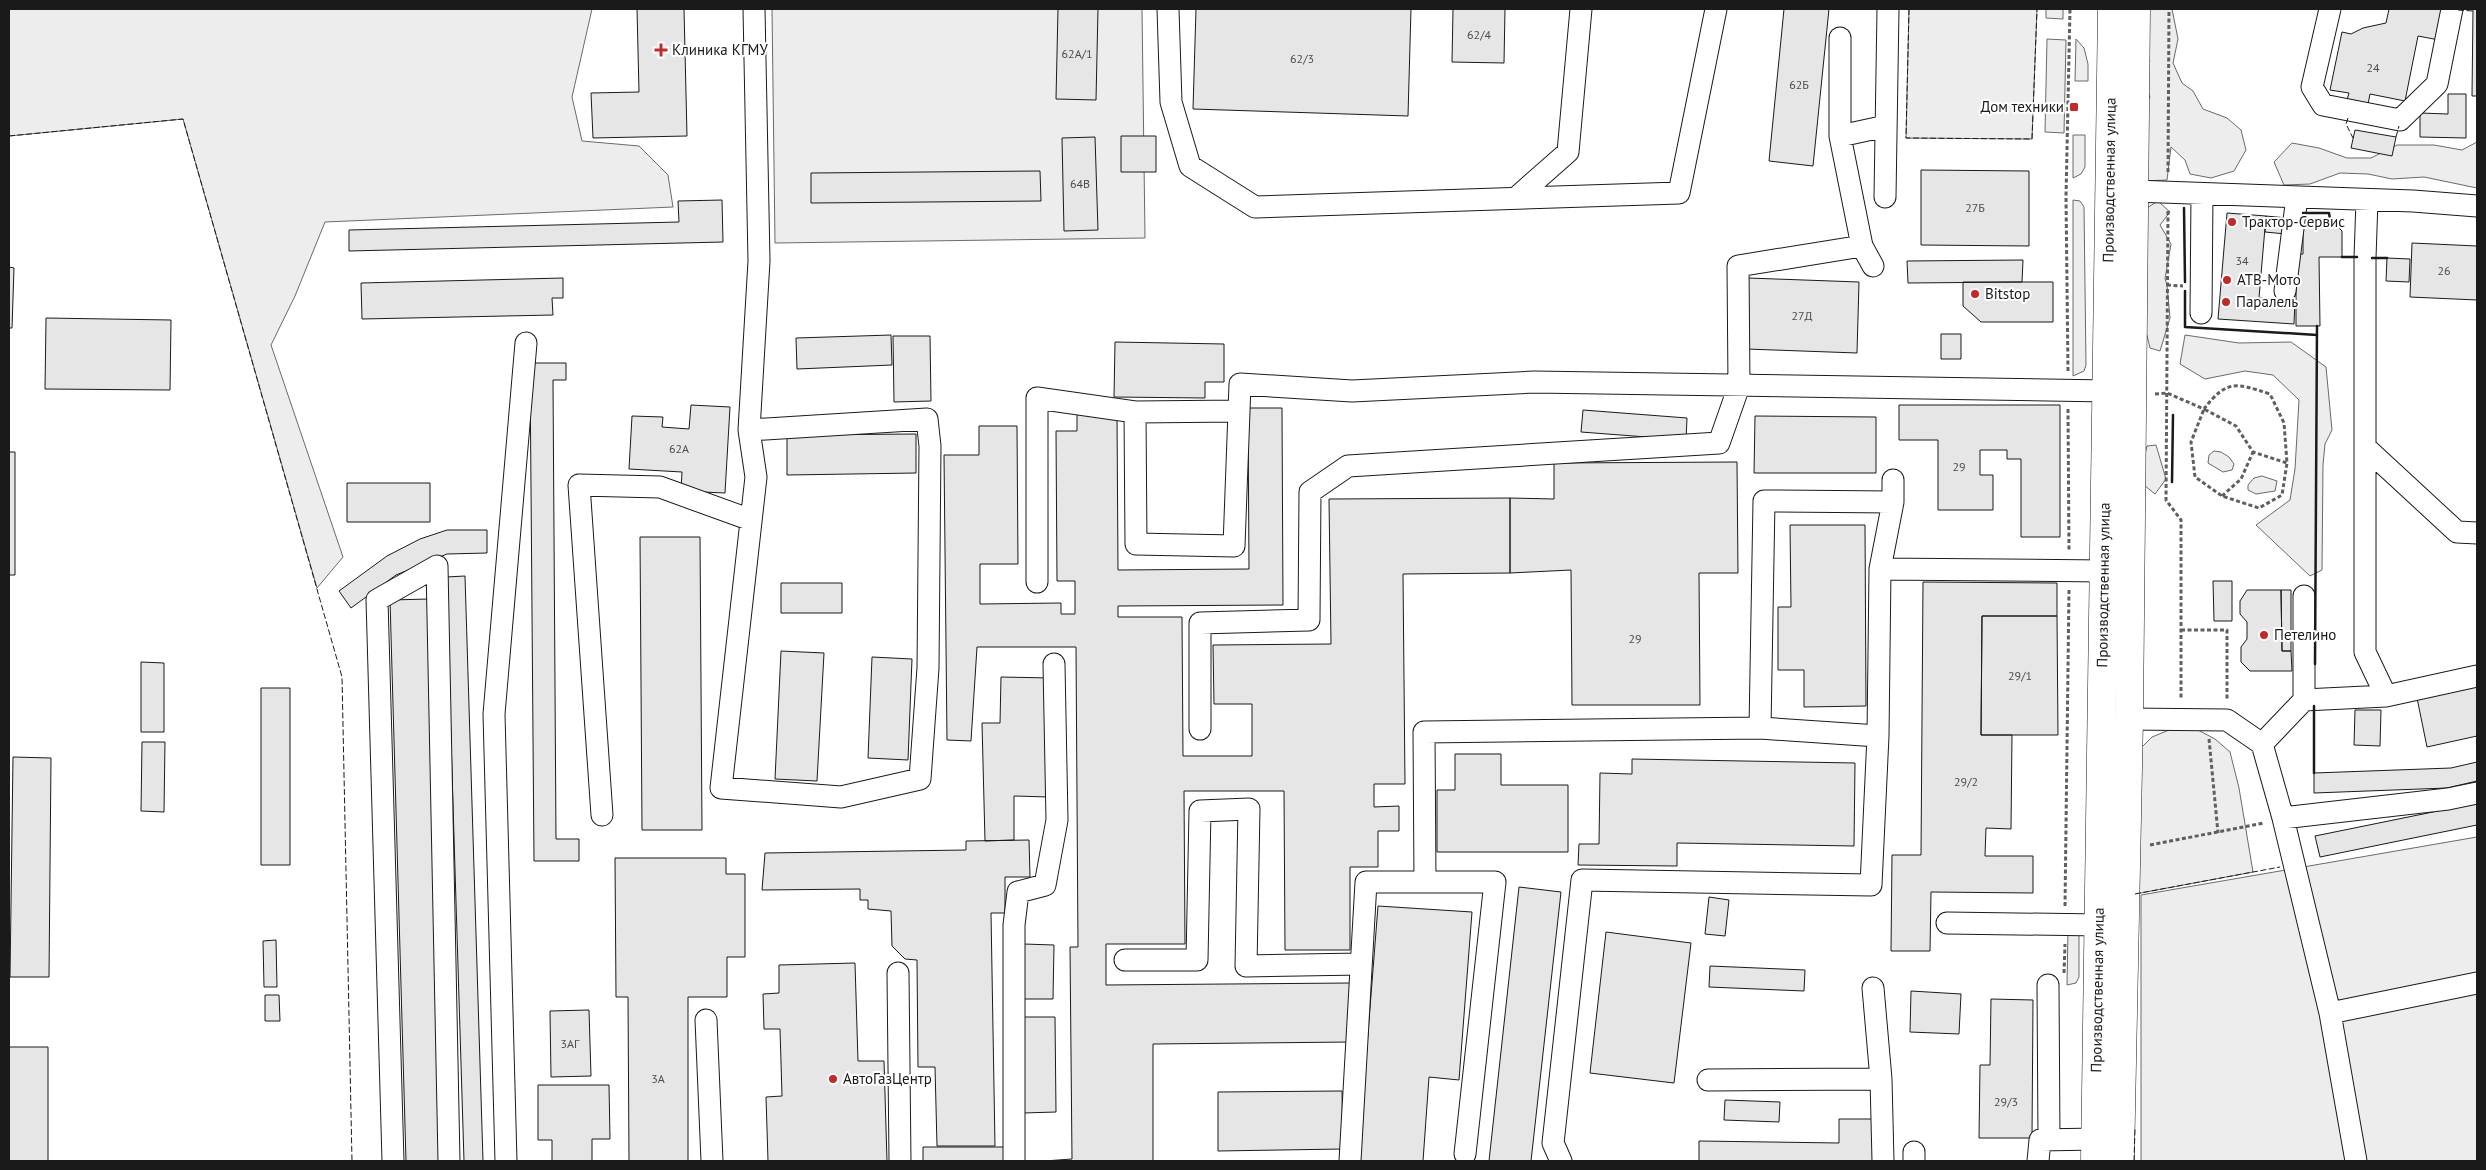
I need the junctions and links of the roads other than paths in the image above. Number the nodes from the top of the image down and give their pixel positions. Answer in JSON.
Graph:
{"nodes":[{"id":1,"x":754,"y":9,"type":"edge"},
{"id":2,"x":1168,"y":9,"type":"edge"},
{"id":3,"x":1581,"y":9,"type":"edge"},
{"id":4,"x":1716,"y":9,"type":"edge"},
{"id":5,"x":1888,"y":9,"type":"edge"},
{"id":6,"x":2112,"y":9,"type":"edge"},
{"id":7,"x":2136,"y":9,"type":"edge"},
{"id":8,"x":2330,"y":9,"type":"edge"},
{"id":9,"x":2452,"y":9,"type":"edge"},
{"id":10,"x":1840,"y":38,"type":"dead end"},
{"id":11,"x":1886,"y":126,"type":"junction"},
{"id":12,"x":1840,"y":136,"type":"junction"},
{"id":13,"x":2134,"y":191,"type":"junction"},
{"id":14,"x":2202,"y":194,"type":"junction"},
{"id":15,"x":1517,"y":197,"type":"junction"},
{"id":16,"x":1885,"y":197,"type":"dead end"},
{"id":17,"x":2296,"y":197,"type":"junction"},
{"id":18,"x":2368,"y":200,"type":"junction"},
{"id":19,"x":2477,"y":206,"type":"edge"},
{"id":20,"x":1862,"y":246,"type":"junction"},
{"id":21,"x":1873,"y":266,"type":"dead end"},
{"id":22,"x":2285,"y":291,"type":"dead end"},
{"id":23,"x":2201,"y":313,"type":"dead end"},
{"id":24,"x":526,"y":343,"type":"dead end"},
{"id":25,"x":1739,"y":386,"type":"junction"},
{"id":26,"x":2120,"y":392,"type":"junction"},
{"id":27,"x":1239,"y":410,"type":"junction"},
{"id":28,"x":1134,"y":412,"type":"junction"},
{"id":29,"x":749,"y":430,"type":"junction"},
{"id":30,"x":2365,"y":447,"type":"junction"},
{"id":31,"x":1893,"y":480,"type":"dead end"},
{"id":32,"x":1893,"y":502,"type":"junction"},
{"id":33,"x":751,"y":520,"type":"junction"},
{"id":34,"x":2477,"y":533,"type":"edge"},
{"id":35,"x":1880,"y":569,"type":"junction"},
{"id":36,"x":2105,"y":571,"type":"junction"},
{"id":37,"x":1037,"y":582,"type":"dead end"},
{"id":38,"x":2304,"y":596,"type":"dead end"},
{"id":39,"x":1054,"y":664,"type":"dead end"},
{"id":40,"x":2477,"y":676,"type":"edge"},
{"id":41,"x":2386,"y":696,"type":"junction"},
{"id":42,"x":2304,"y":700,"type":"junction"},
{"id":43,"x":2129,"y":719,"type":"junction"},
{"id":44,"x":1760,"y":728,"type":"junction"},
{"id":45,"x":1200,"y":729,"type":"dead end"},
{"id":46,"x":1878,"y":736,"type":"junction"},
{"id":47,"x":2262,"y":744,"type":"junction"},
{"id":48,"x":2477,"y":793,"type":"edge"},
{"id":49,"x":602,"y":814,"type":"dead end"},
{"id":50,"x":2283,"y":818,"type":"junction"},
{"id":51,"x":1425,"y":882,"type":"junction"},
{"id":52,"x":1947,"y":923,"type":"dead end"},
{"id":53,"x":2100,"y":925,"type":"junction"},
{"id":54,"x":1125,"y":960,"type":"dead end"},
{"id":55,"x":1361,"y":964,"type":"junction"},
{"id":56,"x":898,"y":973,"type":"dead end"},
{"id":57,"x":2056,"y":979,"type":"road end"},
{"id":58,"x":2477,"y":982,"type":"edge"},
{"id":59,"x":1873,"y":988,"type":"dead end"},
{"id":60,"x":2330,"y":1013,"type":"junction"},
{"id":61,"x":706,"y":1020,"type":"dead end"},
{"id":62,"x":1881,"y":1079,"type":"junction"},
{"id":63,"x":1708,"y":1080,"type":"dead end"},
{"id":64,"x":2049,"y":1140,"type":"junction"},
{"id":65,"x":2096,"y":1150,"type":"edge"},
{"id":66,"x":1465,"y":1154,"type":"dead end"},
{"id":67,"x":393,"y":1161,"type":"edge"},
{"id":68,"x":449,"y":1161,"type":"edge"},
{"id":69,"x":506,"y":1161,"type":"edge"},
{"id":70,"x":712,"y":1161,"type":"edge"},
{"id":71,"x":900,"y":1161,"type":"edge"},
{"id":72,"x":1014,"y":1161,"type":"edge"},
{"id":73,"x":1350,"y":1161,"type":"edge"},
{"id":74,"x":1561,"y":1161,"type":"edge"},
{"id":75,"x":1883,"y":1161,"type":"edge"},
{"id":76,"x":2038,"y":1161,"type":"edge"},
{"id":77,"x":2120,"y":1161,"type":"edge"},
{"id":78,"x":2356,"y":1161,"type":"edge"}],
"edges":[{"from":1,"to":29,"type":"street"},
{"from":2,"to":15,"type":"street"},
{"from":3,"to":15,"type":"street"},
{"from":4,"to":15,"type":"street"},
{"from":5,"to":11,"type":"street"},
{"from":6,"to":26,"type":"highway","name":"Производственная улица"},
{"from":7,"to":13,"type":"highway","name":"Производственная улица"},
{"from":8,"to":9,"type":"street"},
{"from":10,"to":12,"type":"street"},
{"from":11,"to":12,"type":"street"},
{"from":11,"to":16,"type":"street"},
{"from":12,"to":20,"type":"street"},
{"from":13,"to":14,"type":"street"},
{"from":13,"to":26,"type":"highway","name":"Производственная улица"},
{"from":14,"to":17,"type":"street"},
{"from":14,"to":23,"type":"street"},
{"from":17,"to":18,"type":"street"},
{"from":17,"to":22,"type":"street"},
{"from":18,"to":19,"type":"street"},
{"from":18,"to":30,"type":"street"},
{"from":20,"to":21,"type":"street"},
{"from":20,"to":25,"type":"street"},
{"from":24,"to":69,"type":"street"},
{"from":25,"to":26,"type":"street"},
{"from":25,"to":27,"type":"street"},
{"from":25,"to":45,"type":"street"},
{"from":26,"to":36,"type":"highway","name":"Производственная улица"},
{"from":26,"to":43,"type":"highway","name":"Производственная улица"},
{"from":27,"to":28,"type":"street"},
{"from":27,"to":28,"type":"street"},
{"from":28,"to":37,"type":"street"},
{"from":29,"to":33,"type":"street"},
{"from":29,"to":33,"type":"street"},
{"from":30,"to":34,"type":"street"},
{"from":30,"to":41,"type":"street"},
{"from":31,"to":32,"type":"street"},
{"from":32,"to":35,"type":"street"},
{"from":32,"to":44,"type":"street"},
{"from":33,"to":49,"type":"street"},
{"from":35,"to":36,"type":"street"},
{"from":35,"to":46,"type":"street"},
{"from":36,"to":53,"type":"highway","name":"Производственная улица"},
{"from":38,"to":42,"type":"street"},
{"from":39,"to":72,"type":"street"},
{"from":40,"to":41,"type":"street"},
{"from":41,"to":42,"type":"street"},
{"from":42,"to":47,"type":"street"},
{"from":43,"to":47,"type":"street"},
{"from":43,"to":77,"type":"highway","name":"Производственная улица"},
{"from":44,"to":46,"type":"street"},
{"from":44,"to":51,"type":"street"},
{"from":46,"to":74,"type":"street"},
{"from":47,"to":50,"type":"street"},
{"from":48,"to":50,"type":"street"},
{"from":50,"to":60,"type":"street"},
{"from":51,"to":55,"type":"street"},
{"from":51,"to":66,"type":"street"},
{"from":52,"to":53,"type":"street"},
{"from":53,"to":65,"type":"highway","name":"Производственная улица"},
{"from":54,"to":55,"type":"street"},
{"from":55,"to":73,"type":"street"},
{"from":56,"to":71,"type":"street"},
{"from":57,"to":64,"type":"street"},
{"from":58,"to":60,"type":"street"},
{"from":59,"to":62,"type":"street"},
{"from":60,"to":78,"type":"street"},
{"from":61,"to":70,"type":"street"},
{"from":62,"to":63,"type":"street"},
{"from":62,"to":75,"type":"street"},
{"from":64,"to":65,"type":"street"},
{"from":64,"to":76,"type":"street"},
{"from":67,"to":68,"type":"street"}]}
